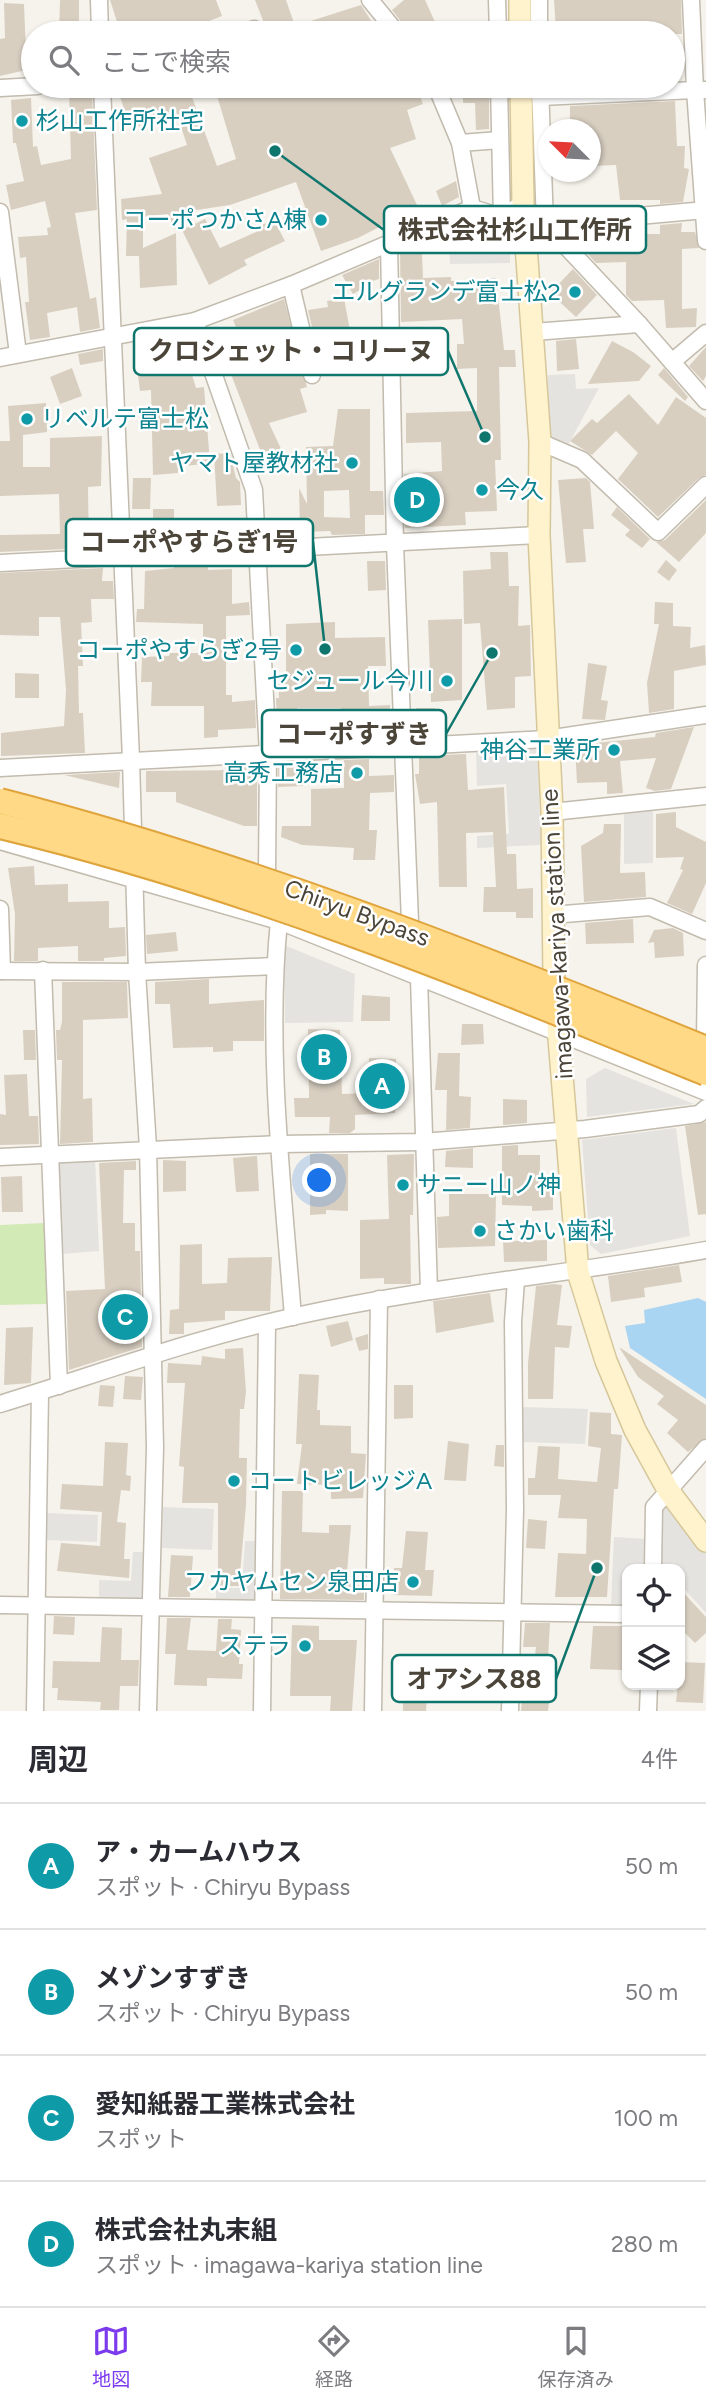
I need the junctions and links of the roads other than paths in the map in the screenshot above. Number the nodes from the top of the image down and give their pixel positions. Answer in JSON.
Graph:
{"nodes":[{"id":1,"x":99,"y":0,"type":"edge"},
{"id":2,"x":370,"y":0,"type":"edge"},
{"id":3,"x":497,"y":0,"type":"edge"},
{"id":4,"x":520,"y":0,"type":"edge"},
{"id":5,"x":539,"y":0,"type":"edge"},
{"id":6,"x":691,"y":0,"type":"edge"},
{"id":7,"x":100,"y":21,"type":"edge"},
{"id":8,"x":387,"y":21,"type":"edge"},
{"id":9,"x":498,"y":21,"type":"edge"},
{"id":10,"x":520,"y":21,"type":"edge"},
{"id":11,"x":539,"y":21,"type":"edge"},
{"id":12,"x":21,"y":87,"type":"edge"},
{"id":13,"x":0,"y":88,"type":"edge"},
{"id":14,"x":700,"y":90,"type":"edge"},
{"id":15,"x":103,"y":98,"type":"edge"},
{"id":16,"x":441,"y":98,"type":"edge"},
{"id":17,"x":499,"y":98,"type":"edge"},
{"id":18,"x":521,"y":98,"type":"edge"},
{"id":19,"x":540,"y":98,"type":"edge"},
{"id":20,"x":500,"y":140,"type":"junction"},
{"id":21,"x":460,"y":143,"type":"junction"},
{"id":22,"x":523,"y":203,"type":"junction"},
{"id":23,"x":472,"y":208,"type":"junction"},
{"id":24,"x":705,"y":210,"type":"edge"},
{"id":25,"x":0,"y":212,"type":"edge"},
{"id":26,"x":502,"y":217,"type":"junction"},
{"id":27,"x":532,"y":231,"type":"junction"},
{"id":28,"x":706,"y":241,"type":"edge"},
{"id":29,"x":389,"y":244,"type":"junction"},
{"id":30,"x":291,"y":285,"type":"junction"},
{"id":31,"x":195,"y":321,"type":"junction"},
{"id":32,"x":639,"y":324,"type":"junction"},
{"id":33,"x":533,"y":332,"type":"junction"},
{"id":34,"x":706,"y":333,"type":"edge"},
{"id":35,"x":113,"y":338,"type":"junction"},
{"id":36,"x":18,"y":354,"type":"junction"},
{"id":37,"x":0,"y":358,"type":"edge"},
{"id":38,"x":673,"y":361,"type":"junction"},
{"id":39,"x":312,"y":376,"type":"dead end"},
{"id":40,"x":706,"y":401,"type":"edge"},
{"id":41,"x":540,"y":442,"type":"junction"},
{"id":42,"x":706,"y":485,"type":"edge"},
{"id":43,"x":539,"y":535,"type":"junction"},
{"id":44,"x":395,"y":544,"type":"junction"},
{"id":45,"x":259,"y":550,"type":"junction"},
{"id":46,"x":121,"y":557,"type":"junction"},
{"id":47,"x":0,"y":563,"type":"edge"},
{"id":48,"x":706,"y":715,"type":"edge"},
{"id":49,"x":547,"y":739,"type":"junction"},
{"id":50,"x":405,"y":748,"type":"junction"},
{"id":51,"x":268,"y":754,"type":"junction"},
{"id":52,"x":131,"y":758,"type":"junction"},
{"id":53,"x":0,"y":768,"type":"edge"},
{"id":54,"x":0,"y":795,"type":"edge"},
{"id":55,"x":706,"y":796,"type":"edge"},
{"id":56,"x":0,"y":801,"type":"edge"},
{"id":57,"x":552,"y":813,"type":"junction"},
{"id":58,"x":0,"y":825,"type":"edge"},
{"id":59,"x":134,"y":830,"type":"junction"},
{"id":60,"x":0,"y":841,"type":"edge"},
{"id":61,"x":267,"y":873,"type":"junction"},
{"id":62,"x":135,"y":879,"type":"junction"},
{"id":63,"x":0,"y":909,"type":"edge"},
{"id":64,"x":552,"y":915,"type":"junction"},
{"id":65,"x":279,"y":921,"type":"junction"},
{"id":66,"x":410,"y":922,"type":"junction"},
{"id":67,"x":706,"y":931,"type":"edge"},
{"id":68,"x":706,"y":965,"type":"edge"},
{"id":69,"x":275,"y":966,"type":"junction"},
{"id":70,"x":43,"y":970,"type":"junction"},
{"id":71,"x":1,"y":971,"type":"edge"},
{"id":72,"x":137,"y":972,"type":"junction"},
{"id":73,"x":419,"y":978,"type":"junction"},
{"id":74,"x":554,"y":978,"type":"junction"},
{"id":75,"x":560,"y":1032,"type":"junction"},
{"id":76,"x":705,"y":1044,"type":"edge"},
{"id":77,"x":706,"y":1073,"type":"edge"},
{"id":78,"x":706,"y":1092,"type":"edge"},
{"id":79,"x":706,"y":1108,"type":"edge"},
{"id":80,"x":566,"y":1130,"type":"junction"},
{"id":81,"x":422,"y":1142,"type":"junction"},
{"id":82,"x":280,"y":1144,"type":"junction"},
{"id":83,"x":148,"y":1149,"type":"junction"},
{"id":84,"x":48,"y":1156,"type":"junction"},
{"id":85,"x":0,"y":1157,"type":"edge"},
{"id":86,"x":706,"y":1250,"type":"edge"},
{"id":87,"x":578,"y":1272,"type":"junction"},
{"id":88,"x":516,"y":1280,"type":"junction"},
{"id":89,"x":429,"y":1291,"type":"junction"},
{"id":90,"x":379,"y":1299,"type":"junction"},
{"id":91,"x":293,"y":1317,"type":"junction"},
{"id":92,"x":267,"y":1324,"type":"junction"},
{"id":93,"x":152,"y":1353,"type":"junction"},
{"id":94,"x":59,"y":1386,"type":"junction"},
{"id":95,"x":40,"y":1392,"type":"junction"},
{"id":96,"x":0,"y":1404,"type":"edge"},
{"id":97,"x":706,"y":1448,"type":"edge"},
{"id":98,"x":668,"y":1490,"type":"junction"},
{"id":99,"x":706,"y":1541,"type":"edge"},
{"id":100,"x":653,"y":1564,"type":"edge"},
{"id":101,"x":0,"y":1605,"type":"edge"},
{"id":102,"x":37,"y":1606,"type":"junction"},
{"id":103,"x":150,"y":1608,"type":"junction"},
{"id":104,"x":264,"y":1609,"type":"junction"},
{"id":105,"x":374,"y":1611,"type":"junction"},
{"id":106,"x":511,"y":1614,"type":"junction"},
{"id":107,"x":622,"y":1614,"type":"edge"},
{"id":108,"x":649,"y":1690,"type":"edge"},
{"id":109,"x":35,"y":1711,"type":"edge"},
{"id":110,"x":148,"y":1711,"type":"edge"},
{"id":111,"x":262,"y":1711,"type":"edge"},
{"id":112,"x":373,"y":1711,"type":"edge"},
{"id":113,"x":510,"y":1711,"type":"edge"},
{"id":114,"x":648,"y":1711,"type":"edge"}],
"edges":[{"from":1,"to":7,"type":"street"},
{"from":2,"to":8,"type":"street"},
{"from":3,"to":9,"type":"street"},
{"from":4,"to":10,"type":"main road"},
{"from":5,"to":11,"type":"street"},
{"from":6,"to":14,"type":"street"},
{"from":12,"to":13,"type":"street"},
{"from":14,"to":24,"type":"street"},
{"from":15,"to":35,"type":"street"},
{"from":16,"to":21,"type":"street"},
{"from":17,"to":20,"type":"street"},
{"from":18,"to":22,"type":"main road","name":"imagawa-kariya station line"},
{"from":19,"to":27,"type":"street"},
{"from":20,"to":21,"type":"street"},
{"from":20,"to":26,"type":"street"},
{"from":21,"to":23,"type":"street"},
{"from":22,"to":26,"type":"street"},
{"from":22,"to":27,"type":"main road","name":"imagawa-kariya station line"},
{"from":23,"to":26,"type":"street"},
{"from":23,"to":29,"type":"street"},
{"from":24,"to":27,"type":"street"},
{"from":24,"to":28,"type":"street"},
{"from":25,"to":36,"type":"street"},
{"from":26,"to":27,"type":"street"},
{"from":27,"to":32,"type":"street"},
{"from":27,"to":33,"type":"main road","name":"imagawa-kariya station line"},
{"from":29,"to":30,"type":"street"},
{"from":29,"to":44,"type":"street"},
{"from":30,"to":31,"type":"street"},
{"from":30,"to":39,"type":"street"},
{"from":31,"to":35,"type":"street"},
{"from":31,"to":45,"type":"street"},
{"from":32,"to":33,"type":"street"},
{"from":32,"to":38,"type":"street"},
{"from":33,"to":41,"type":"main road","name":"imagawa-kariya station line"},
{"from":34,"to":38,"type":"street"},
{"from":35,"to":36,"type":"street"},
{"from":35,"to":46,"type":"street"},
{"from":36,"to":37,"type":"street"},
{"from":38,"to":40,"type":"street"},
{"from":41,"to":42,"type":"street"},
{"from":41,"to":43,"type":"main road","name":"imagawa-kariya station line"},
{"from":43,"to":44,"type":"street"},
{"from":43,"to":49,"type":"main road","name":"imagawa-kariya station line"},
{"from":44,"to":45,"type":"street"},
{"from":44,"to":50,"type":"street"},
{"from":45,"to":46,"type":"street"},
{"from":45,"to":51,"type":"street"},
{"from":46,"to":47,"type":"street"},
{"from":46,"to":52,"type":"street"},
{"from":48,"to":49,"type":"street"},
{"from":49,"to":50,"type":"street"},
{"from":49,"to":57,"type":"main road","name":"imagawa-kariya station line"},
{"from":50,"to":51,"type":"street"},
{"from":50,"to":66,"type":"street"},
{"from":51,"to":52,"type":"street"},
{"from":51,"to":61,"type":"street"},
{"from":52,"to":53,"type":"street"},
{"from":52,"to":59,"type":"street"},
{"from":54,"to":59,"type":"street"},
{"from":55,"to":57,"type":"street"},
{"from":56,"to":76,"type":"highway","name":"Chiryu Bypass","bridge":true},
{"from":57,"to":64,"type":"main road","name":"imagawa-kariya station line"},
{"from":58,"to":77,"type":"highway","name":"Chiryu Bypass","bridge":true},
{"from":59,"to":61,"type":"street"},
{"from":59,"to":62,"type":"street"},
{"from":60,"to":62,"type":"street"},
{"from":61,"to":66,"type":"street"},
{"from":62,"to":65,"type":"street"},
{"from":62,"to":72,"type":"street"},
{"from":63,"to":71,"type":"street"},
{"from":64,"to":67,"type":"street"},
{"from":64,"to":74,"type":"main road","name":"imagawa-kariya station line"},
{"from":65,"to":69,"type":"street"},
{"from":65,"to":73,"type":"street"},
{"from":66,"to":74,"type":"street"},
{"from":68,"to":76,"type":"street"},
{"from":69,"to":72,"type":"street"},
{"from":69,"to":82,"type":"street"},
{"from":70,"to":71,"type":"street"},
{"from":70,"to":72,"type":"street"},
{"from":70,"to":84,"type":"street"},
{"from":72,"to":83,"type":"street"},
{"from":73,"to":75,"type":"street"},
{"from":73,"to":81,"type":"street"},
{"from":74,"to":75,"type":"main road","name":"imagawa-kariya station line"},
{"from":74,"to":76,"type":"street"},
{"from":75,"to":78,"type":"street"},
{"from":75,"to":80,"type":"main road","name":"imagawa-kariya station line"},
{"from":79,"to":80,"type":"street"},
{"from":80,"to":81,"type":"street"},
{"from":80,"to":87,"type":"main road","name":"imagawa-kariya station line"},
{"from":81,"to":82,"type":"street"},
{"from":81,"to":89,"type":"street"},
{"from":82,"to":83,"type":"street"},
{"from":82,"to":91,"type":"street"},
{"from":83,"to":84,"type":"street"},
{"from":83,"to":93,"type":"street"},
{"from":84,"to":85,"type":"street"},
{"from":84,"to":94,"type":"street"},
{"from":86,"to":87,"type":"street"},
{"from":87,"to":88,"type":"street"},
{"from":87,"to":98,"type":"main road","name":"imagawa-kariya station line"},
{"from":88,"to":89,"type":"street"},
{"from":88,"to":106,"type":"street"},
{"from":89,"to":90,"type":"street"},
{"from":90,"to":91,"type":"street"},
{"from":90,"to":105,"type":"street"},
{"from":91,"to":92,"type":"street"},
{"from":92,"to":93,"type":"street"},
{"from":92,"to":104,"type":"street"},
{"from":93,"to":94,"type":"street"},
{"from":93,"to":103,"type":"street"},
{"from":94,"to":95,"type":"street"},
{"from":95,"to":96,"type":"street"},
{"from":95,"to":102,"type":"street"},
{"from":97,"to":98,"type":"street"},
{"from":98,"to":99,"type":"main road","name":"imagawa-kariya station line"},
{"from":98,"to":100,"type":"street"},
{"from":101,"to":102,"type":"street"},
{"from":102,"to":103,"type":"street"},
{"from":102,"to":109,"type":"street"},
{"from":103,"to":104,"type":"street"},
{"from":103,"to":110,"type":"street"},
{"from":104,"to":105,"type":"street"},
{"from":104,"to":111,"type":"street"},
{"from":105,"to":106,"type":"street"},
{"from":105,"to":112,"type":"street"},
{"from":106,"to":107,"type":"street"},
{"from":106,"to":113,"type":"street"},
{"from":108,"to":114,"type":"street"}]}
